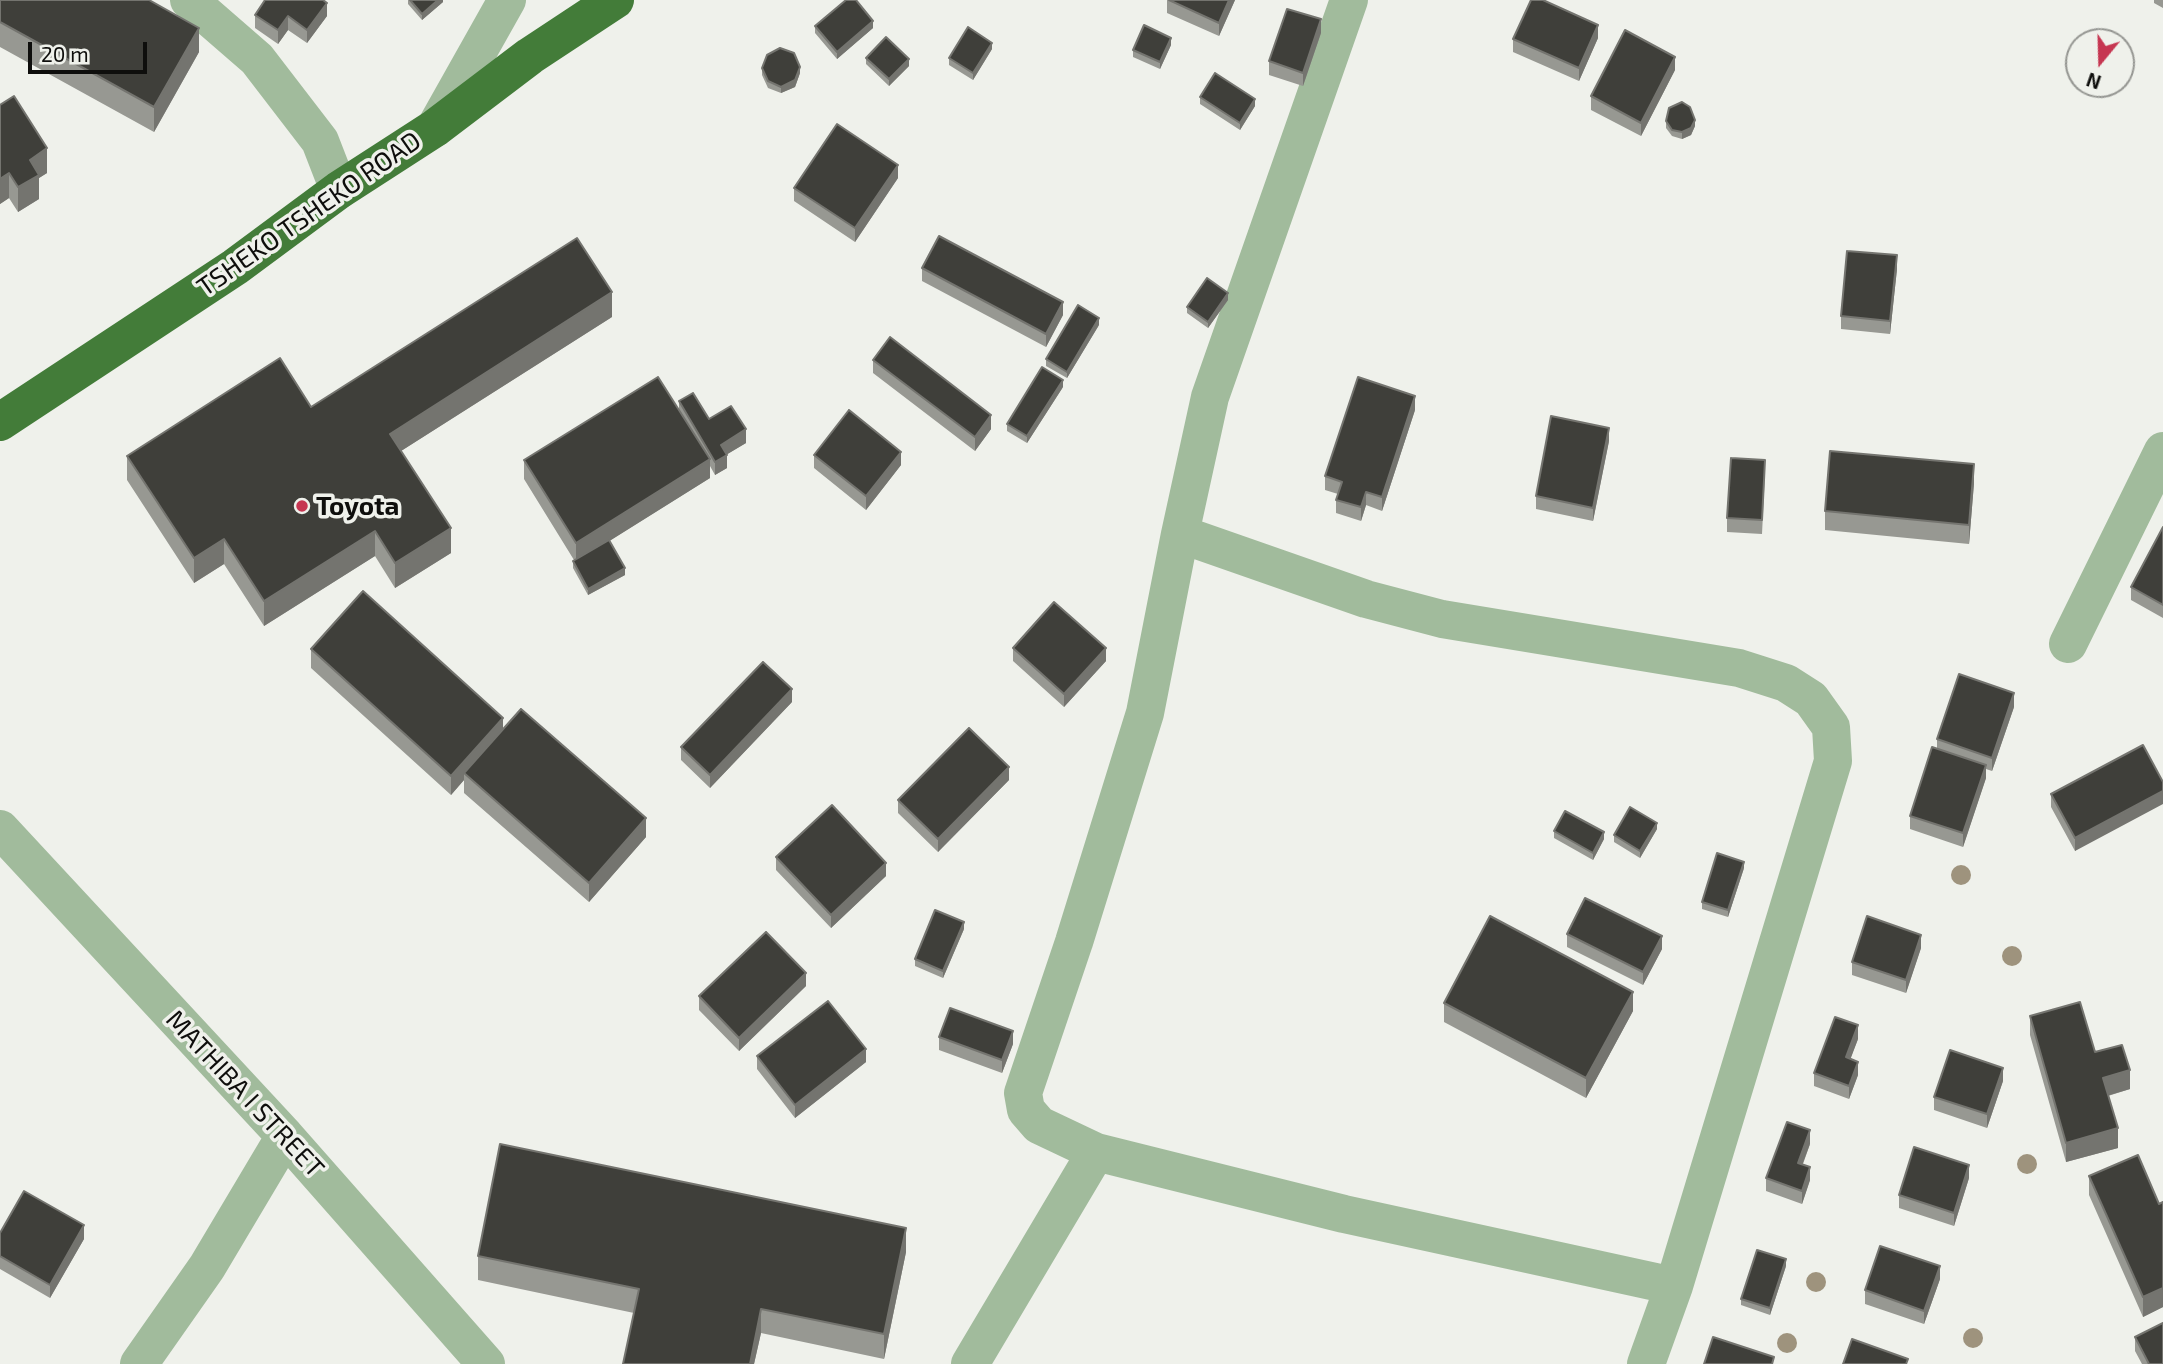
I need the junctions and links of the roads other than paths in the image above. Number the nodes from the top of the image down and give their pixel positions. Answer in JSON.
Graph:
{"nodes":[{"id":1,"x":189,"y":0,"type":"edge"},
{"id":2,"x":507,"y":0,"type":"edge"},
{"id":3,"x":615,"y":0,"type":"edge"},
{"id":4,"x":1349,"y":0,"type":"edge"},
{"id":5,"x":435,"y":128,"type":"junction"},
{"id":6,"x":340,"y":190,"type":"junction"},
{"id":7,"x":2,"y":417,"type":"edge"},
{"id":8,"x":2163,"y":450,"type":"edge"},
{"id":9,"x":1180,"y":534,"type":"junction"},
{"id":10,"x":2068,"y":644,"type":"dead end"},
{"id":11,"x":5,"y":842,"type":"edge"},
{"id":12,"x":285,"y":1136,"type":"junction"},
{"id":13,"x":1096,"y":1153,"type":"junction"},
{"id":14,"x":1674,"y":1286,"type":"junction"},
{"id":15,"x":139,"y":1364,"type":"edge"},
{"id":16,"x":486,"y":1364,"type":"edge"},
{"id":17,"x":970,"y":1364,"type":"edge"},
{"id":18,"x":1646,"y":1364,"type":"edge"}],
"edges":[{"from":1,"to":6,"type":"street"},
{"from":2,"to":5,"type":"street"},
{"from":3,"to":5,"type":"highway","name":"TSHEKO TSHEKO ROAD"},
{"from":4,"to":9,"type":"street"},
{"from":5,"to":6,"type":"highway","name":"TSHEKO TSHEKO ROAD"},
{"from":6,"to":7,"type":"highway","name":"TSHEKO TSHEKO ROAD"},
{"from":8,"to":10,"type":"street"},
{"from":9,"to":13,"type":"street"},
{"from":9,"to":14,"type":"street"},
{"from":11,"to":12,"type":"street","name":"MATHIBA I STREET"},
{"from":12,"to":15,"type":"street"},
{"from":12,"to":16,"type":"street","name":"MATHIBA I STREET"},
{"from":13,"to":14,"type":"street"},
{"from":13,"to":17,"type":"street"},
{"from":14,"to":18,"type":"street"}]}
